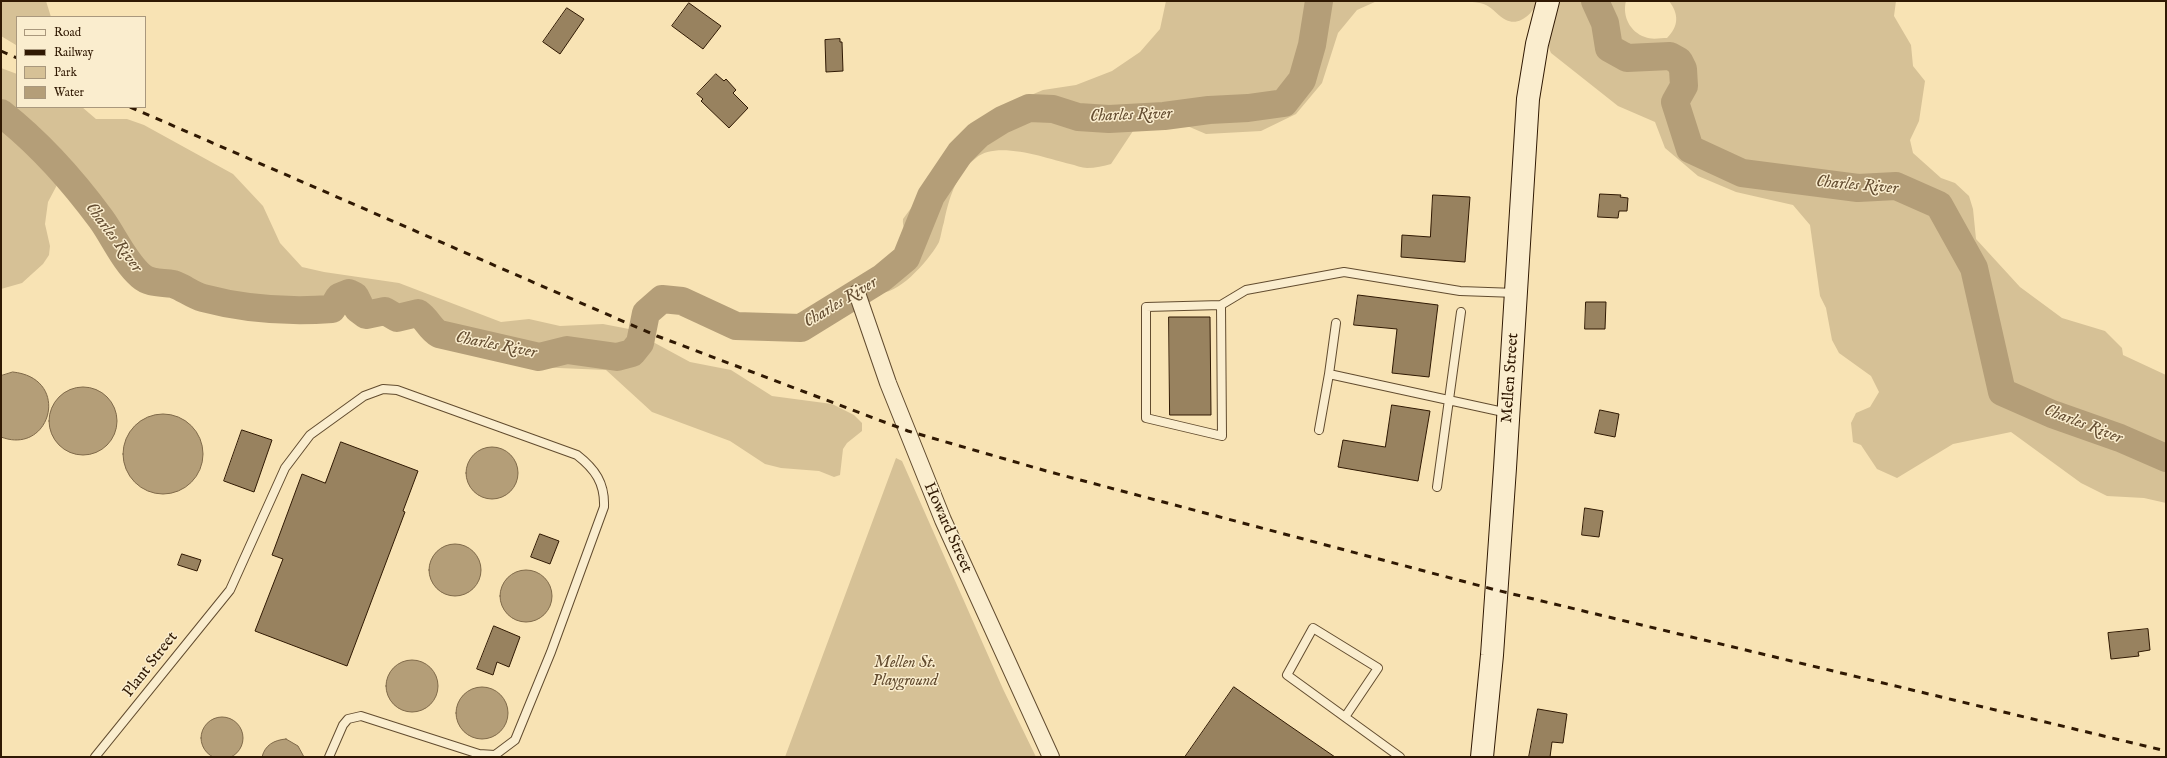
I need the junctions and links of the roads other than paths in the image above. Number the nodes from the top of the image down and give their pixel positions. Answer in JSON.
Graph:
{"nodes":[{"id":1,"x":1548,"y":1,"type":"edge"},
{"id":2,"x":856,"y":293,"type":"dead end"},
{"id":3,"x":1516,"y":293,"type":"junction"},
{"id":4,"x":1221,"y":306,"type":"junction"},
{"id":5,"x":1461,"y":312,"type":"dead end"},
{"id":6,"x":1336,"y":323,"type":"dead end"},
{"id":7,"x":1328,"y":374,"type":"junction"},
{"id":8,"x":1450,"y":400,"type":"junction"},
{"id":9,"x":1509,"y":413,"type":"junction"},
{"id":10,"x":1319,"y":430,"type":"dead end"},
{"id":11,"x":1437,"y":487,"type":"dead end"},
{"id":12,"x":1345,"y":717,"type":"junction"},
{"id":13,"x":95,"y":757,"type":"edge"},
{"id":14,"x":329,"y":757,"type":"edge"},
{"id":15,"x":1051,"y":757,"type":"edge"},
{"id":16,"x":1400,"y":757,"type":"edge"},
{"id":17,"x":1482,"y":757,"type":"edge"}],
"edges":[{"from":1,"to":3,"type":"street","name":"Mellen Street"},
{"from":2,"to":15,"type":"street","name":"Howard Street"},
{"from":3,"to":4,"type":"lane"},
{"from":3,"to":9,"type":"street","name":"Mellen Street"},
{"from":4,"to":4,"type":"lane"},
{"from":5,"to":8,"type":"lane"},
{"from":6,"to":7,"type":"lane"},
{"from":7,"to":8,"type":"lane"},
{"from":7,"to":10,"type":"lane"},
{"from":8,"to":9,"type":"lane"},
{"from":8,"to":11,"type":"lane"},
{"from":9,"to":17,"type":"street","name":"Mellen Street"},
{"from":12,"to":12,"type":"lane"},
{"from":12,"to":16,"type":"lane"},
{"from":13,"to":14,"type":"lane","name":"Plant Street"}]}
